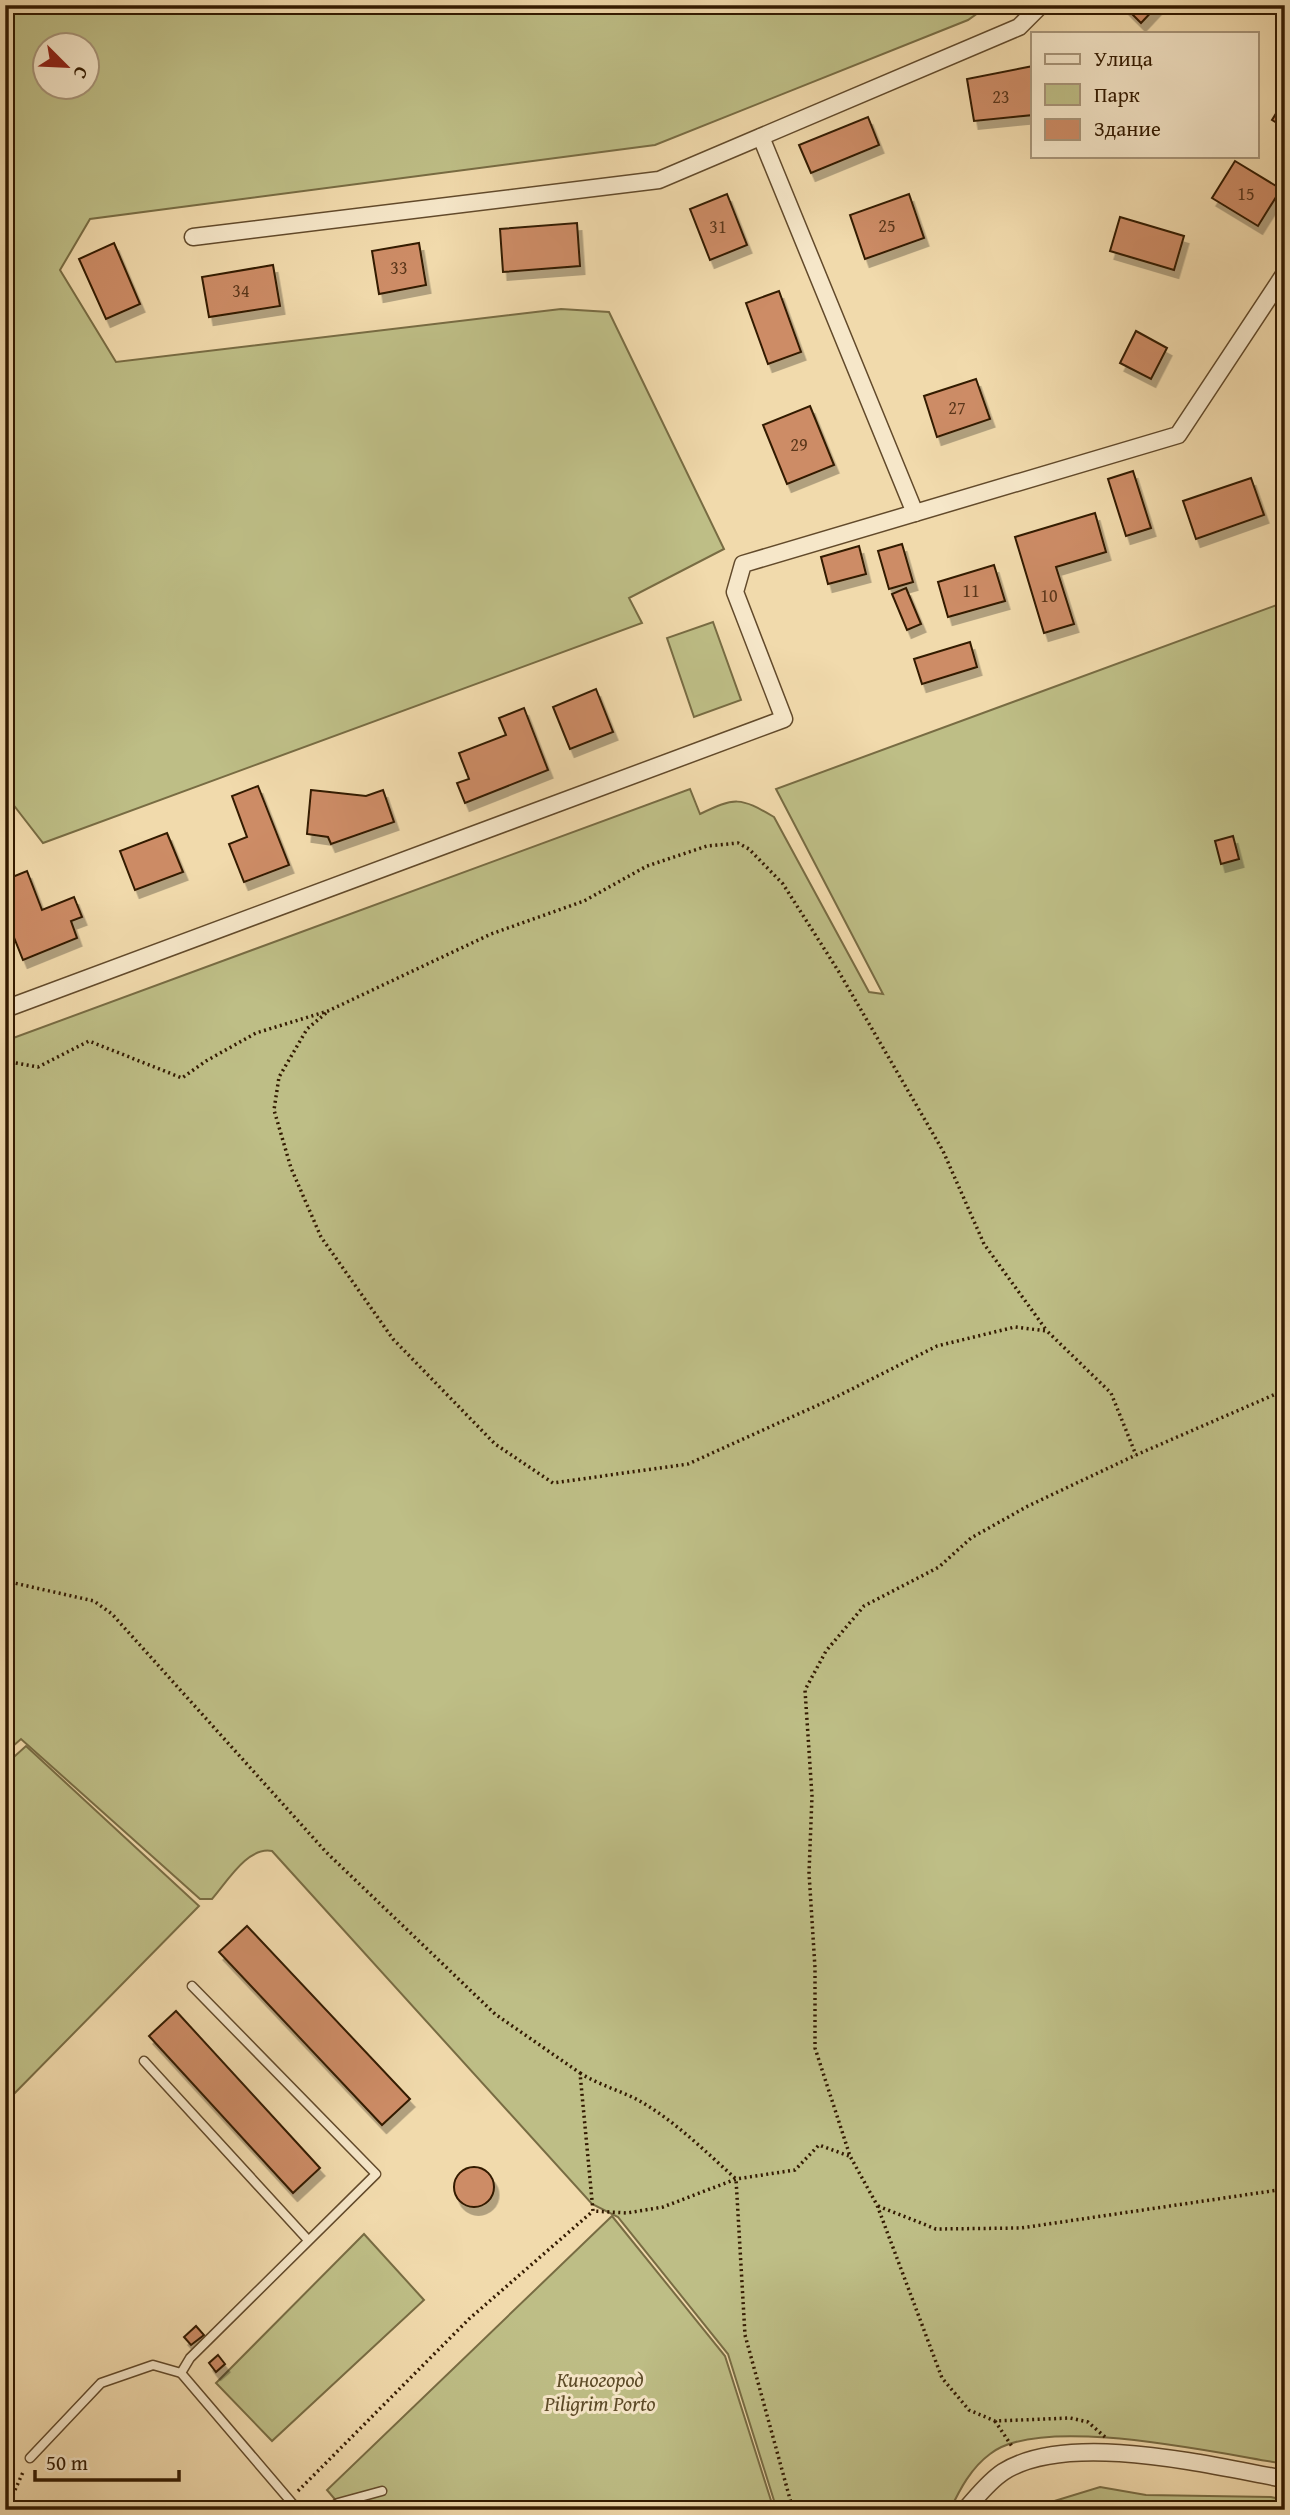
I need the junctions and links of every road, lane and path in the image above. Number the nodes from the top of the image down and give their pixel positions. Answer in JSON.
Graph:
{"nodes":[{"id":1,"x":1041,"y":5,"type":"edge"},
{"id":2,"x":761,"y":137,"type":"junction"},
{"id":3,"x":192,"y":237,"type":"dead end"},
{"id":4,"x":1285,"y":274,"type":"edge"},
{"id":5,"x":915,"y":513,"type":"junction"},
{"id":6,"x":5,"y":1009,"type":"edge"},
{"id":7,"x":328,"y":1012,"type":"junction"},
{"id":8,"x":5,"y":1061,"type":"edge"},
{"id":9,"x":1047,"y":1331,"type":"junction"},
{"id":10,"x":1285,"y":1390,"type":"edge"},
{"id":11,"x":1136,"y":1455,"type":"junction"},
{"id":12,"x":5,"y":1581,"type":"edge"},
{"id":13,"x":192,"y":1986,"type":"dead end"},
{"id":14,"x":144,"y":2061,"type":"dead end"},
{"id":15,"x":580,"y":2073,"type":"junction"},
{"id":16,"x":850,"y":2156,"type":"junction"},
{"id":17,"x":736,"y":2179,"type":"junction"},
{"id":18,"x":1285,"y":2189,"type":"edge"},
{"id":19,"x":877,"y":2205,"type":"junction"},
{"id":20,"x":593,"y":2211,"type":"junction"},
{"id":21,"x":308,"y":2240,"type":"junction"},
{"id":22,"x":181,"y":2373,"type":"junction"},
{"id":23,"x":995,"y":2421,"type":"junction"},
{"id":24,"x":1105,"y":2452,"type":"junction"},
{"id":25,"x":30,"y":2458,"type":"joint"},
{"id":26,"x":1023,"y":2463,"type":"junction"},
{"id":27,"x":1285,"y":2479,"type":"edge"},
{"id":28,"x":382,"y":2491,"type":"dead end"},
{"id":29,"x":289,"y":2500,"type":"junction"},
{"id":30,"x":6,"y":2510,"type":"edge"},
{"id":31,"x":299,"y":2510,"type":"edge"},
{"id":32,"x":327,"y":2510,"type":"edge"},
{"id":33,"x":793,"y":2510,"type":"edge"},
{"id":34,"x":965,"y":2510,"type":"edge"}],
"edges":[{"from":1,"to":2,"type":"street"},
{"from":2,"to":3,"type":"street"},
{"from":2,"to":5,"type":"street"},
{"from":4,"to":5,"type":"street"},
{"from":5,"to":6,"type":"street"},
{"from":7,"to":8,"type":"path"},
{"from":7,"to":9,"type":"path"},
{"from":7,"to":9,"type":"path"},
{"from":9,"to":11,"type":"path"},
{"from":10,"to":11,"type":"path"},
{"from":11,"to":16,"type":"path"},
{"from":12,"to":15,"type":"path"},
{"from":13,"to":21,"type":"lane"},
{"from":14,"to":21,"type":"lane"},
{"from":15,"to":17,"type":"path"},
{"from":15,"to":20,"type":"path"},
{"from":16,"to":17,"type":"path"},
{"from":16,"to":19,"type":"path"},
{"from":17,"to":20,"type":"path"},
{"from":17,"to":33,"type":"path"},
{"from":18,"to":19,"type":"path"},
{"from":19,"to":23,"type":"path"},
{"from":20,"to":29,"type":"path"},
{"from":21,"to":22,"type":"lane"},
{"from":22,"to":25,"type":"lane"},
{"from":22,"to":29,"type":"lane"},
{"from":23,"to":24,"type":"path"},
{"from":23,"to":26,"type":"path"},
{"from":24,"to":26,"type":"street"},
{"from":24,"to":27,"type":"street"},
{"from":25,"to":30,"type":"path"},
{"from":26,"to":34,"type":"street"},
{"from":28,"to":32,"type":"lane"},
{"from":29,"to":31,"type":"lane"}]}
